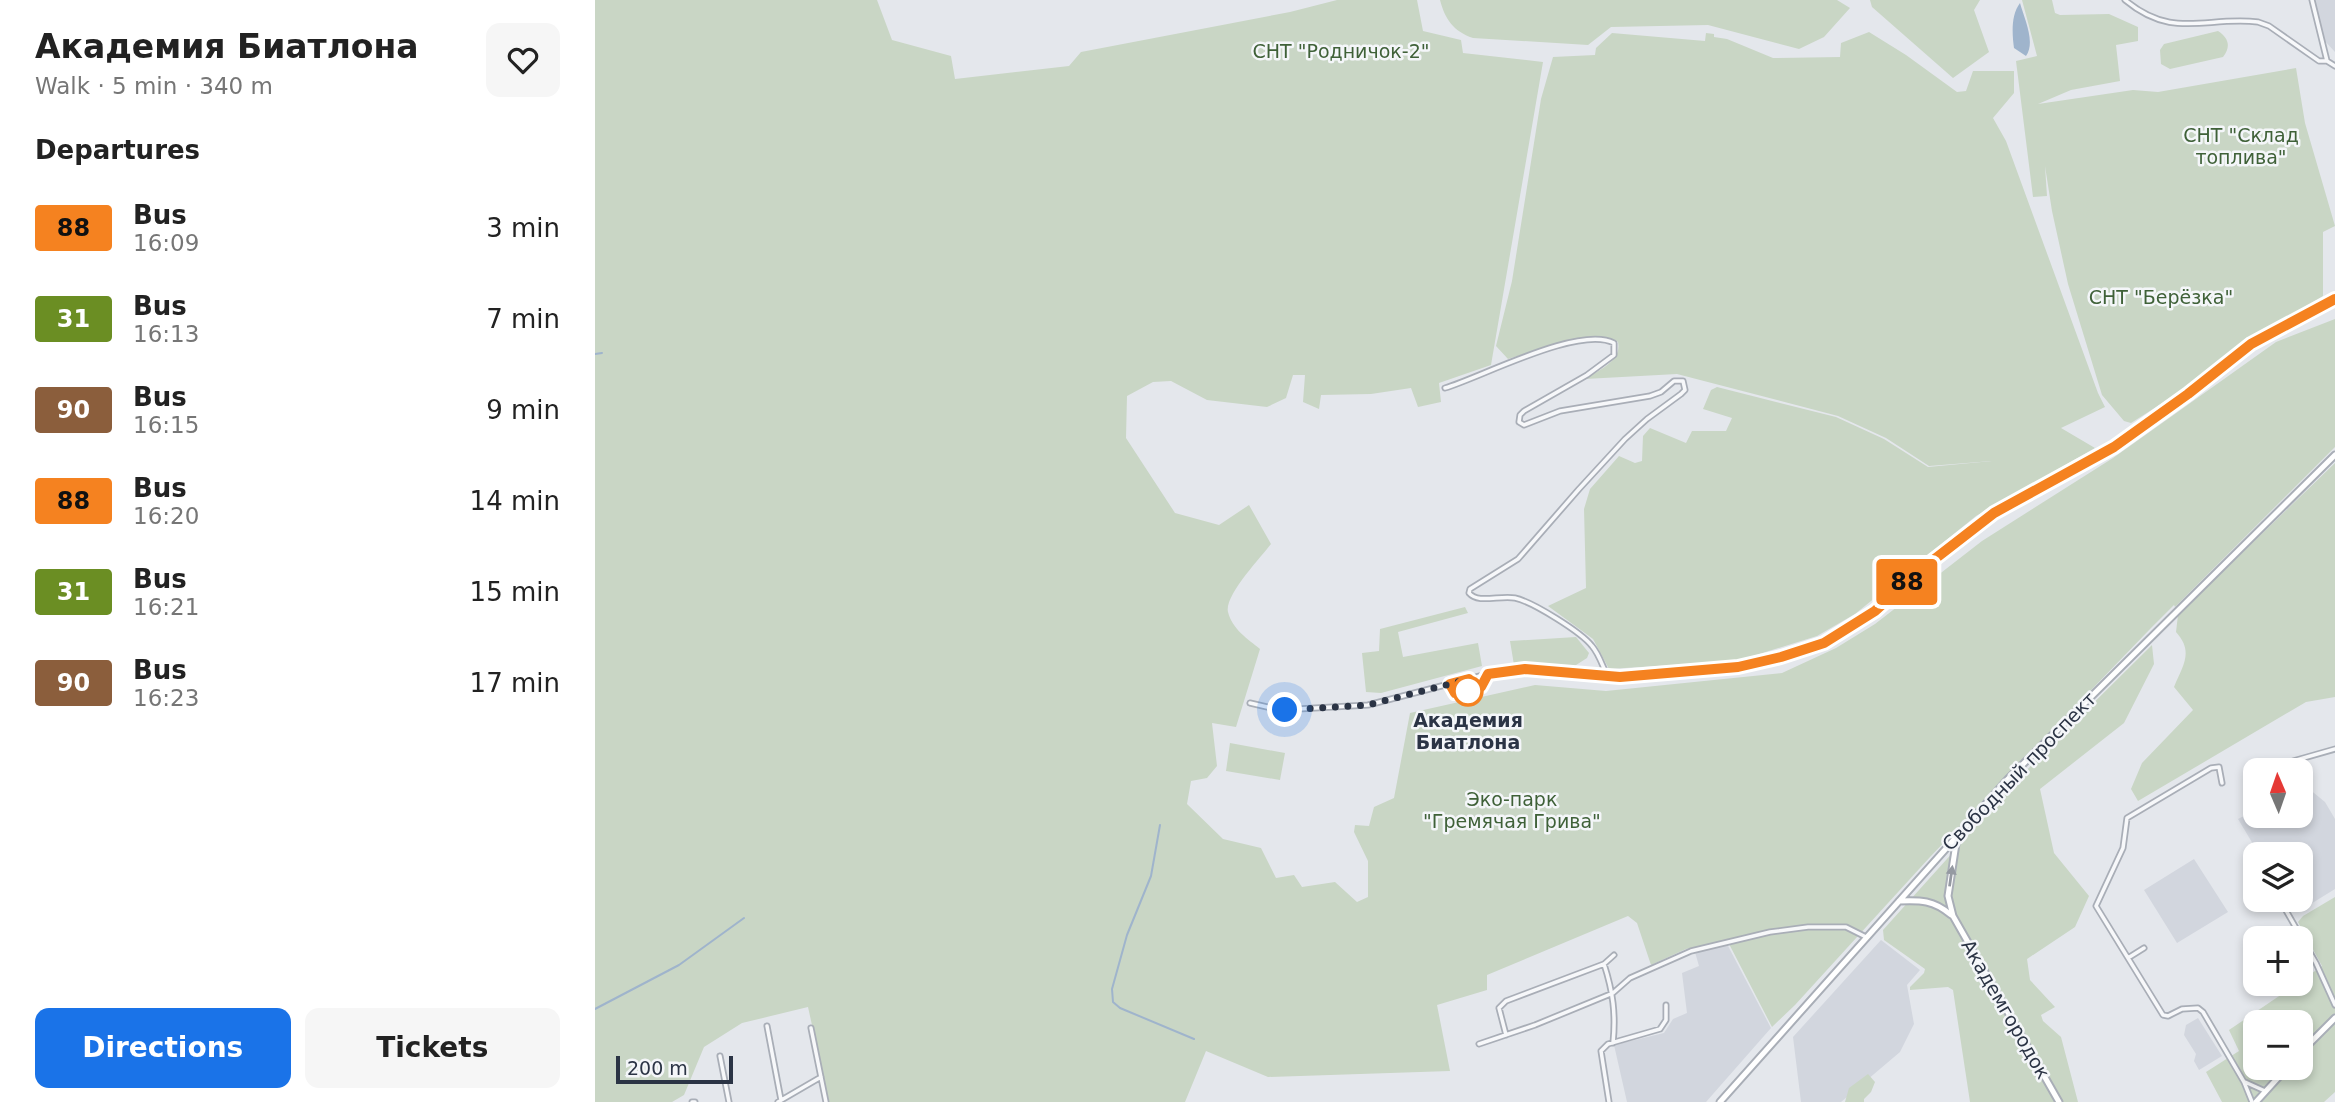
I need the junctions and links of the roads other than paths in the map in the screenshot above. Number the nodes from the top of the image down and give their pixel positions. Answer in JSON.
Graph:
{"nodes":[{"id":1,"x":2125,"y":0,"type":"edge"},
{"id":2,"x":2312,"y":0,"type":"edge"},
{"id":3,"x":2327,"y":61,"type":"junction"},
{"id":4,"x":2335,"y":66,"type":"edge"},
{"id":5,"x":2335,"y":299,"type":"edge"},
{"id":6,"x":1445,"y":388,"type":"dead end"},
{"id":7,"x":2335,"y":455,"type":"edge"},
{"id":8,"x":1607,"y":676,"type":"junction"},
{"id":9,"x":1250,"y":703,"type":"dead end"},
{"id":10,"x":2335,"y":749,"type":"edge"},
{"id":11,"x":2304,"y":758,"type":"edge"},
{"id":12,"x":2222,"y":783,"type":"dead end"},
{"id":13,"x":1957,"y":834,"type":"junction"},
{"id":14,"x":1899,"y":901,"type":"junction"},
{"id":15,"x":2287,"y":912,"type":"edge"},
{"id":16,"x":1953,"y":916,"type":"junction"},
{"id":17,"x":1866,"y":937,"type":"junction"},
{"id":18,"x":2144,"y":948,"type":"dead end"},
{"id":19,"x":1614,"y":955,"type":"dead end"},
{"id":20,"x":2128,"y":958,"type":"junction"},
{"id":21,"x":1604,"y":964,"type":"junction"},
{"id":22,"x":1613,"y":993,"type":"junction"},
{"id":23,"x":1666,"y":1005,"type":"dead end"},
{"id":24,"x":2335,"y":1005,"type":"edge"},
{"id":25,"x":2335,"y":1018,"type":"edge"},
{"id":26,"x":767,"y":1026,"type":"dead end"},
{"id":27,"x":811,"y":1028,"type":"dead end"},
{"id":28,"x":1506,"y":1035,"type":"junction"},
{"id":29,"x":2313,"y":1040,"type":"edge"},
{"id":30,"x":1612,"y":1043,"type":"junction"},
{"id":31,"x":1479,"y":1044,"type":"dead end"},
{"id":32,"x":720,"y":1056,"type":"dead end"},
{"id":33,"x":821,"y":1077,"type":"junction"},
{"id":34,"x":2276,"y":1080,"type":"edge"},
{"id":35,"x":2244,"y":1082,"type":"junction"},
{"id":36,"x":2265,"y":1091,"type":"junction"},
{"id":37,"x":779,"y":1101,"type":"edge"},
{"id":38,"x":729,"y":1102,"type":"edge"},
{"id":39,"x":826,"y":1102,"type":"edge"},
{"id":40,"x":1609,"y":1102,"type":"edge"},
{"id":41,"x":1720,"y":1102,"type":"edge"},
{"id":42,"x":2059,"y":1102,"type":"edge"},
{"id":43,"x":2254,"y":1102,"type":"edge"}],
"edges":[{"from":1,"to":3,"type":"street"},
{"from":2,"to":3,"type":"street"},
{"from":3,"to":4,"type":"street"},
{"from":5,"to":8,"type":"street"},
{"from":6,"to":8,"type":"street"},
{"from":7,"to":13,"type":"main road","name":"Свободный проспект"},
{"from":8,"to":9,"type":"street"},
{"from":10,"to":11,"type":"street"},
{"from":12,"to":20,"type":"street"},
{"from":13,"to":14,"type":"main road","name":"Свободный проспект"},
{"from":16,"to":13,"type":"main road","one_way":true},
{"from":14,"to":16,"type":"main road"},
{"from":14,"to":17,"type":"main road","name":"Свободный проспект"},
{"from":15,"to":24,"type":"street"},
{"from":16,"to":42,"type":"main road","name":"Академгородок"},
{"from":17,"to":22,"type":"street"},
{"from":17,"to":41,"type":"main road","name":"Свободный проспект"},
{"from":18,"to":20,"type":"street"},
{"from":19,"to":21,"type":"street"},
{"from":20,"to":35,"type":"street"},
{"from":21,"to":22,"type":"street"},
{"from":21,"to":28,"type":"street"},
{"from":22,"to":28,"type":"street"},
{"from":22,"to":30,"type":"street"},
{"from":23,"to":30,"type":"street"},
{"from":25,"to":29,"type":"main road"},
{"from":26,"to":37,"type":"street"},
{"from":27,"to":33,"type":"street"},
{"from":28,"to":31,"type":"street"},
{"from":30,"to":40,"type":"street"},
{"from":32,"to":38,"type":"street"},
{"from":33,"to":37,"type":"street"},
{"from":33,"to":39,"type":"street"},
{"from":34,"to":36,"type":"main road"},
{"from":35,"to":36,"type":"street"},
{"from":35,"to":43,"type":"street"},
{"from":36,"to":43,"type":"main road"}]}
